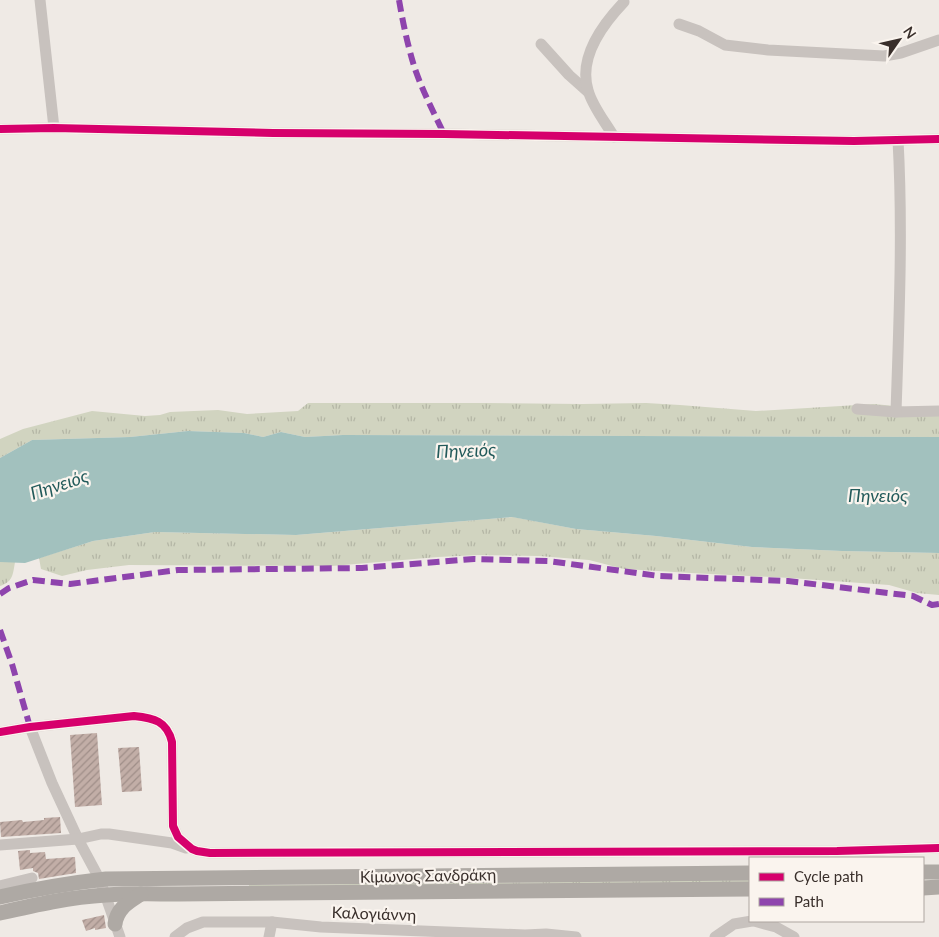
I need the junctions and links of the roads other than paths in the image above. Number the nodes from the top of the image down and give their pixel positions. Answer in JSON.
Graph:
{"nodes":[{"id":1,"x":40,"y":0,"type":"edge"},
{"id":2,"x":624,"y":2,"type":"dead end"},
{"id":3,"x":680,"y":24,"type":"dead end"},
{"id":4,"x":939,"y":40,"type":"edge"},
{"id":5,"x":541,"y":44,"type":"dead end"},
{"id":6,"x":588,"y":92,"type":"junction"},
{"id":7,"x":54,"y":128,"type":"junction"},
{"id":8,"x":0,"y":129,"type":"edge"},
{"id":9,"x":614,"y":137,"type":"junction"},
{"id":10,"x":939,"y":139,"type":"edge"},
{"id":11,"x":898,"y":140,"type":"junction"},
{"id":12,"x":857,"y":410,"type":"dead end"},
{"id":13,"x":896,"y":412,"type":"junction"},
{"id":14,"x":939,"y":412,"type":"edge"},
{"id":15,"x":30,"y":727,"type":"junction"},
{"id":16,"x":0,"y":732,"type":"edge"},
{"id":17,"x":78,"y":839,"type":"junction"},
{"id":18,"x":0,"y":845,"type":"edge"},
{"id":19,"x":939,"y":848,"type":"edge"},
{"id":20,"x":192,"y":849,"type":"junction"},
{"id":21,"x":924,"y":872,"type":"edge"},
{"id":22,"x":939,"y":872,"type":"edge"},
{"id":23,"x":749,"y":874,"type":"edge"},
{"id":24,"x":32,"y":878,"type":"dead end"},
{"id":25,"x":100,"y":880,"type":"junction"},
{"id":26,"x":0,"y":886,"type":"edge"},
{"id":27,"x":939,"y":887,"type":"edge"},
{"id":28,"x":924,"y":888,"type":"edge"},
{"id":29,"x":749,"y":889,"type":"edge"},
{"id":30,"x":141,"y":894,"type":"junction"},
{"id":31,"x":105,"y":895,"type":"junction"},
{"id":32,"x":0,"y":897,"type":"edge"},
{"id":33,"x":0,"y":913,"type":"edge"},
{"id":34,"x":272,"y":922,"type":"junction"},
{"id":35,"x":749,"y":922,"type":"edge"},
{"id":36,"x":756,"y":922,"type":"edge"},
{"id":37,"x":117,"y":931,"type":"edge"},
{"id":38,"x":320,"y":932,"type":"edge"},
{"id":39,"x":381,"y":933,"type":"edge"},
{"id":40,"x":433,"y":934,"type":"edge"},
{"id":41,"x":524,"y":936,"type":"edge"},
{"id":42,"x":175,"y":937,"type":"edge"},
{"id":43,"x":269,"y":937,"type":"edge"},
{"id":44,"x":576,"y":937,"type":"edge"},
{"id":45,"x":715,"y":937,"type":"edge"},
{"id":46,"x":793,"y":937,"type":"edge"}],
"edges":[{"from":1,"to":7,"type":"street"},
{"from":2,"to":6,"type":"street"},
{"from":3,"to":4,"type":"street"},
{"from":5,"to":6,"type":"street"},
{"from":6,"to":9,"type":"street"},
{"from":7,"to":8,"type":"street"},
{"from":7,"to":9,"type":"street"},
{"from":9,"to":11,"type":"street"},
{"from":10,"to":11,"type":"street"},
{"from":11,"to":13,"type":"street"},
{"from":12,"to":13,"type":"street"},
{"from":13,"to":14,"type":"street"},
{"from":15,"to":16,"type":"street"},
{"from":15,"to":17,"type":"street"},
{"from":15,"to":20,"type":"street"},
{"from":17,"to":18,"type":"street"},
{"from":17,"to":20,"type":"street"},
{"from":17,"to":25,"type":"street"},
{"from":19,"to":20,"type":"street"},
{"from":21,"to":22,"type":"highway"},
{"from":23,"to":25,"type":"highway","name":"Κίμωνος Σανδράκη"},
{"from":24,"to":26,"type":"street"},
{"from":25,"to":31,"type":"street"},
{"from":25,"to":32,"type":"highway","name":"Κίμωνος Σανδράκη"},
{"from":27,"to":28,"type":"highway"},
{"from":29,"to":30,"type":"highway","name":"Κίμωνος Σανδράκη"},
{"from":30,"to":31,"type":"highway","name":"Κίμωνος Σανδράκη"},
{"from":30,"to":37,"type":"highway"},
{"from":31,"to":33,"type":"highway","name":"Κίμωνος Σανδράκη"},
{"from":31,"to":37,"type":"street"},
{"from":34,"to":38,"type":"street","name":"Καλογιάννη"},
{"from":34,"to":42,"type":"street","name":"Καλογιάννη"},
{"from":34,"to":43,"type":"street"},
{"from":35,"to":45,"type":"street"},
{"from":36,"to":46,"type":"street"},
{"from":38,"to":39,"type":"street","name":"Καλογιάννη"},
{"from":39,"to":40,"type":"street","name":"Καλογιάννη"},
{"from":40,"to":41,"type":"street","name":"Καλογιάννη"},
{"from":41,"to":44,"type":"street","name":"Καλογιάννη"}]}
